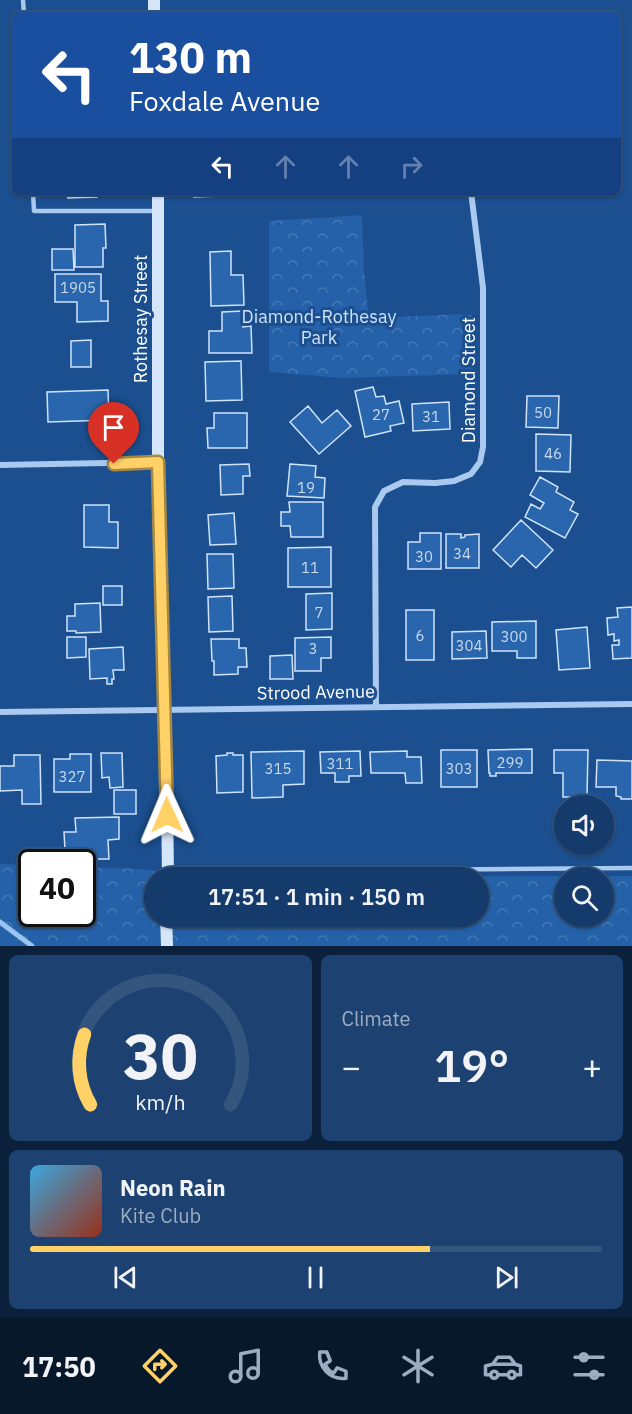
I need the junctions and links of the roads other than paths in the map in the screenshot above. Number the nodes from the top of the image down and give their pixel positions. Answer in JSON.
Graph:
{"nodes":[{"id":1,"x":33,"y":195,"type":"edge"},
{"id":2,"x":158,"y":195,"type":"edge"},
{"id":3,"x":471,"y":195,"type":"edge"},
{"id":4,"x":158,"y":211,"type":"junction"},
{"id":5,"x":158,"y":462,"type":"junction"},
{"id":6,"x":0,"y":465,"type":"edge"},
{"id":7,"x":632,"y":704,"type":"edge"},
{"id":8,"x":376,"y":706,"type":"junction"},
{"id":9,"x":164,"y":709,"type":"junction"},
{"id":10,"x":0,"y":711,"type":"edge"},
{"id":11,"x":168,"y":867,"type":"edge"},
{"id":12,"x":632,"y":868,"type":"edge"},
{"id":13,"x":489,"y":870,"type":"edge"},
{"id":14,"x":166,"y":927,"type":"edge"},
{"id":15,"x":167,"y":946,"type":"edge"}],
"edges":[{"from":1,"to":4,"type":"lane"},
{"from":2,"to":4,"type":"street","name":"Rothesay Street"},
{"from":3,"to":8,"type":"street","name":"Diamond Street"},
{"from":4,"to":5,"type":"street","name":"Rothesay Street"},
{"from":5,"to":6,"type":"street"},
{"from":5,"to":9,"type":"street","name":"Rothesay Street"},
{"from":7,"to":8,"type":"street","name":"Strood Avenue"},
{"from":8,"to":9,"type":"street","name":"Strood Avenue"},
{"from":9,"to":10,"type":"street","name":"Strood Avenue"},
{"from":9,"to":11,"type":"street","name":"Rothesay Street"},
{"from":12,"to":13,"type":"lane"},
{"from":14,"to":15,"type":"street"}]}
